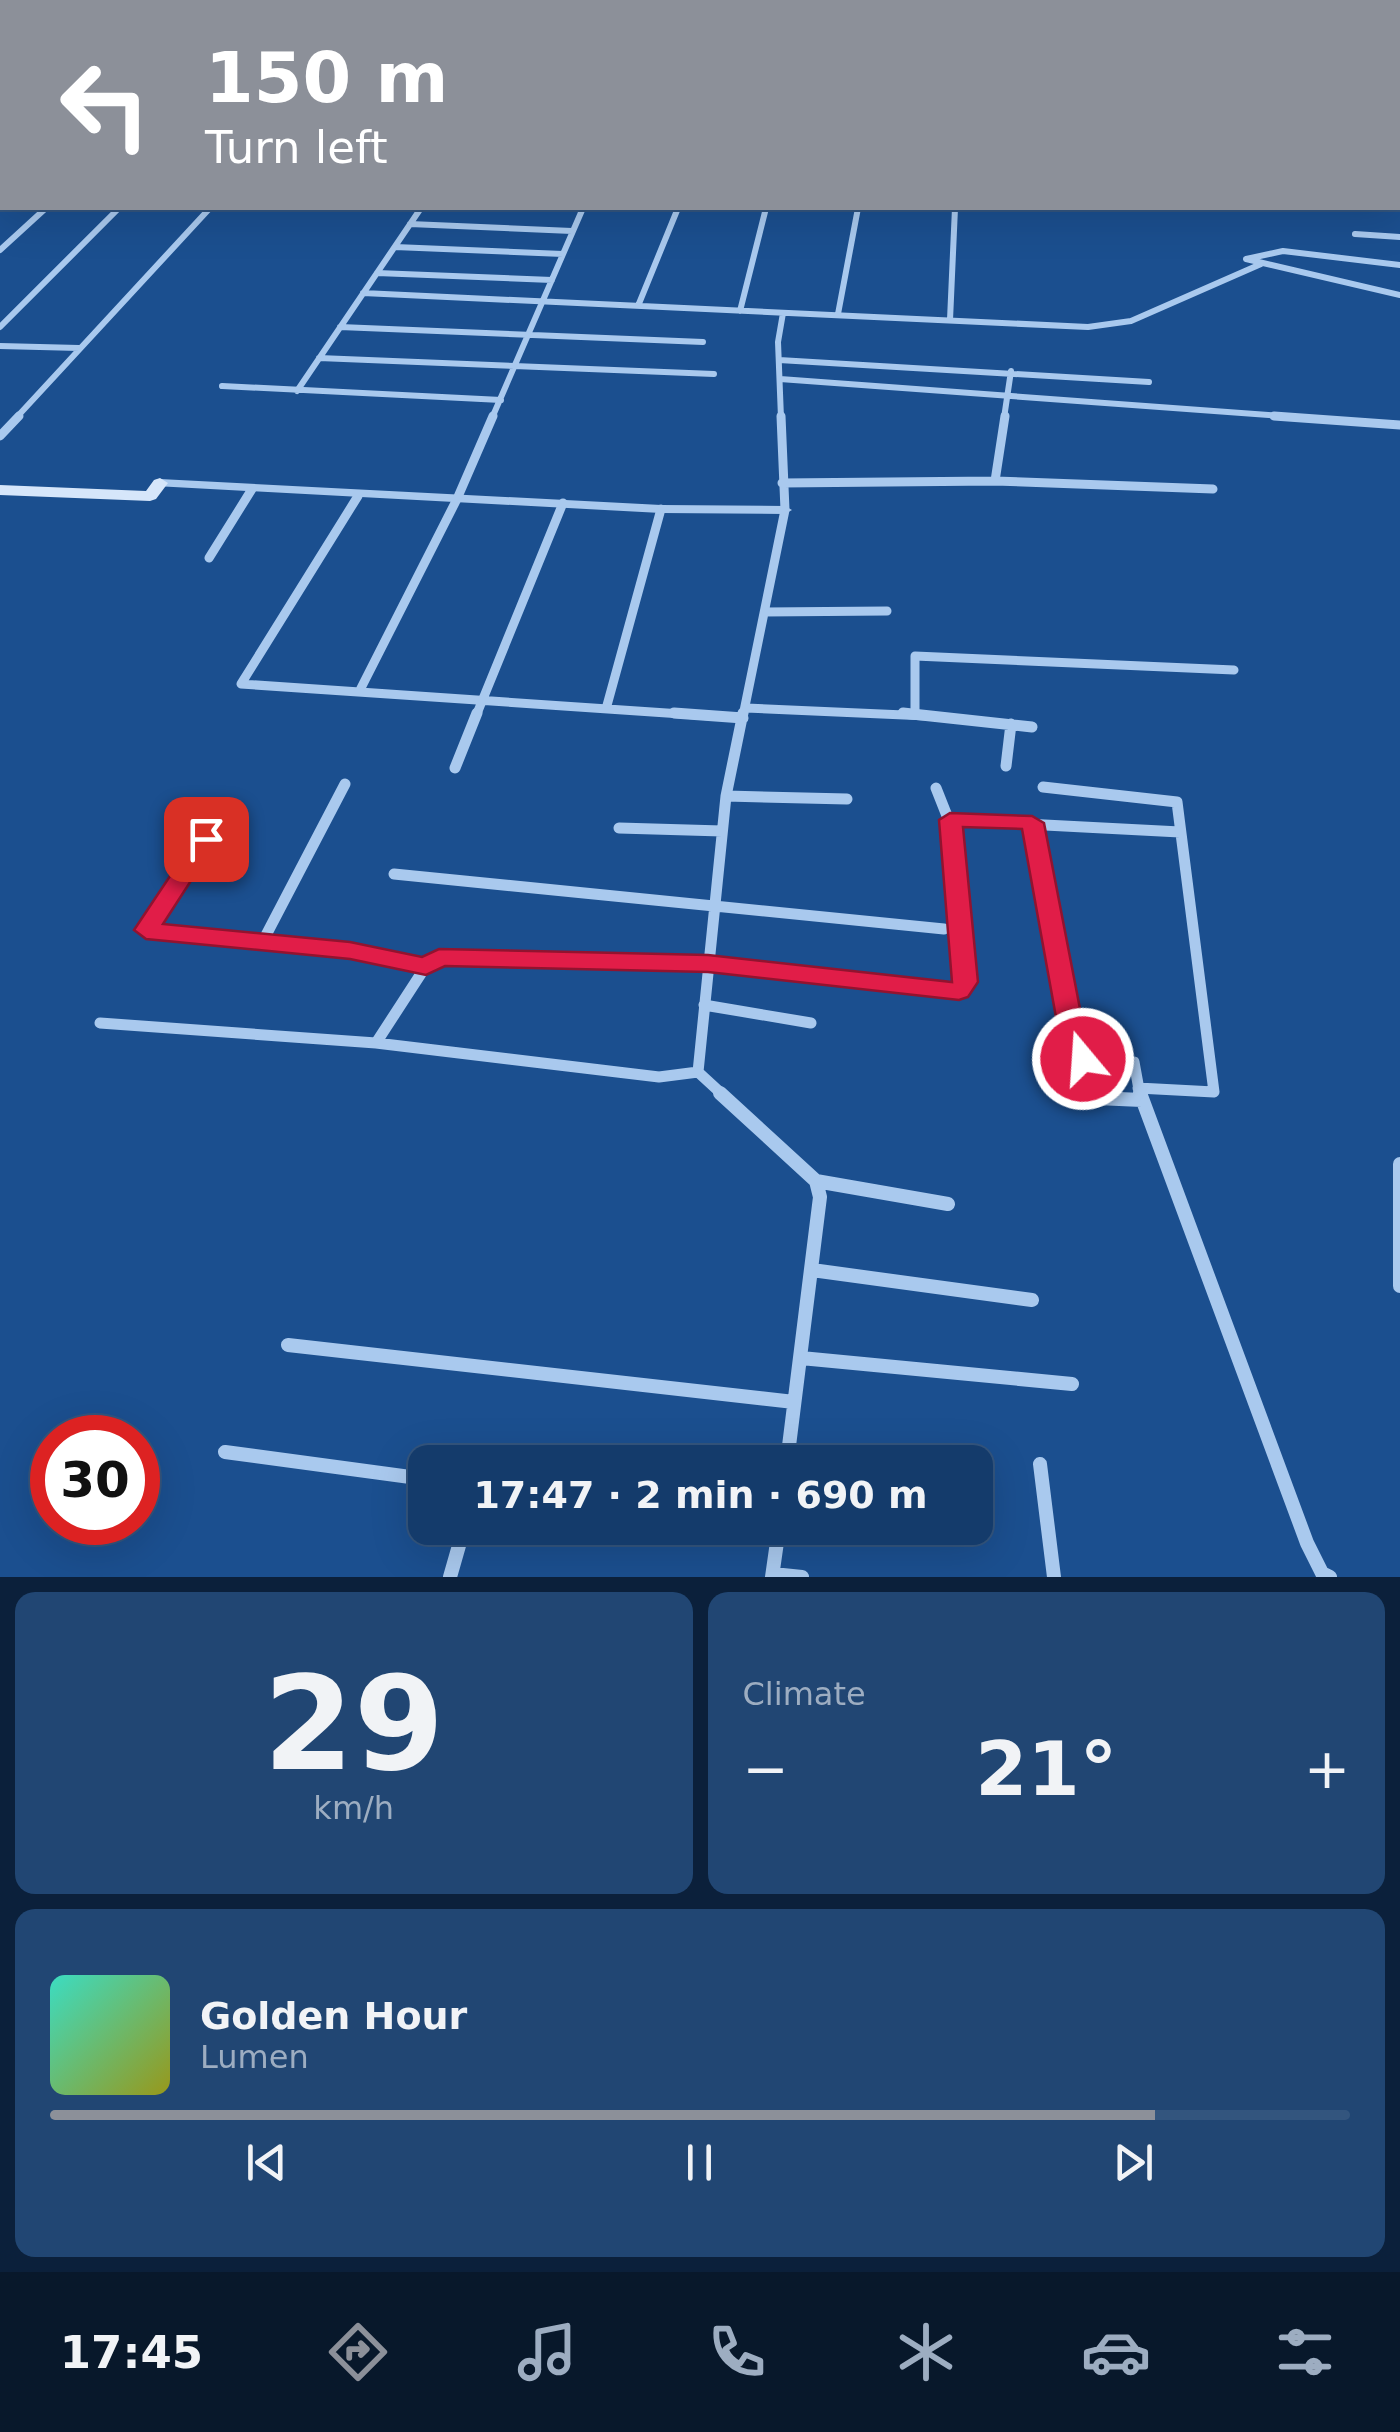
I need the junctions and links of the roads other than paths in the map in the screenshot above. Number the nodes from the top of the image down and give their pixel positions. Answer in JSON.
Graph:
{"nodes":[{"id":1,"x":44,"y":210,"type":"edge"},
{"id":2,"x":117,"y":210,"type":"edge"},
{"id":3,"x":208,"y":210,"type":"edge"},
{"id":4,"x":420,"y":210,"type":"edge"},
{"id":5,"x":582,"y":210,"type":"edge"},
{"id":6,"x":677,"y":210,"type":"edge"},
{"id":7,"x":765,"y":210,"type":"edge"},
{"id":8,"x":858,"y":210,"type":"edge"},
{"id":9,"x":955,"y":210,"type":"edge"},
{"id":10,"x":410,"y":224,"type":"junction"},
{"id":11,"x":572,"y":231,"type":"junction"},
{"id":12,"x":1356,"y":234,"type":"dead end"},
{"id":13,"x":1400,"y":237,"type":"edge"},
{"id":14,"x":395,"y":247,"type":"junction"},
{"id":15,"x":0,"y":250,"type":"edge"},
{"id":16,"x":562,"y":254,"type":"junction"},
{"id":17,"x":1261,"y":264,"type":"junction"},
{"id":18,"x":1400,"y":265,"type":"edge"},
{"id":19,"x":377,"y":273,"type":"junction"},
{"id":20,"x":552,"y":280,"type":"junction"},
{"id":21,"x":363,"y":294,"type":"junction"},
{"id":22,"x":1400,"y":295,"type":"edge"},
{"id":23,"x":542,"y":302,"type":"junction"},
{"id":24,"x":638,"y":306,"type":"junction"},
{"id":25,"x":740,"y":311,"type":"junction"},
{"id":26,"x":782,"y":312,"type":"junction"},
{"id":27,"x":838,"y":314,"type":"junction"},
{"id":28,"x":950,"y":320,"type":"junction"},
{"id":29,"x":0,"y":327,"type":"edge"},
{"id":30,"x":340,"y":327,"type":"junction"},
{"id":31,"x":528,"y":334,"type":"junction"},
{"id":32,"x":702,"y":342,"type":"dead end"},
{"id":33,"x":0,"y":346,"type":"edge"},
{"id":34,"x":80,"y":348,"type":"junction"},
{"id":35,"x":319,"y":358,"type":"junction"},
{"id":36,"x":780,"y":360,"type":"junction"},
{"id":37,"x":515,"y":366,"type":"junction"},
{"id":38,"x":1011,"y":371,"type":"junction"},
{"id":39,"x":714,"y":374,"type":"dead end"},
{"id":40,"x":780,"y":379,"type":"junction"},
{"id":41,"x":1149,"y":382,"type":"dead end"},
{"id":42,"x":222,"y":386,"type":"dead end"},
{"id":43,"x":297,"y":391,"type":"junction"},
{"id":44,"x":1008,"y":397,"type":"junction"},
{"id":45,"x":501,"y":400,"type":"junction"},
{"id":46,"x":1400,"y":426,"type":"edge"},
{"id":47,"x":0,"y":436,"type":"edge"},
{"id":48,"x":0,"y":477,"type":"edge"},
{"id":49,"x":996,"y":480,"type":"junction"},
{"id":50,"x":782,"y":483,"type":"junction"},
{"id":51,"x":252,"y":489,"type":"junction"},
{"id":52,"x":1213,"y":489,"type":"dead end"},
{"id":53,"x":0,"y":490,"type":"edge"},
{"id":54,"x":155,"y":490,"type":"junction"},
{"id":55,"x":358,"y":496,"type":"junction"},
{"id":56,"x":457,"y":499,"type":"junction"},
{"id":57,"x":562,"y":503,"type":"junction"},
{"id":58,"x":660,"y":508,"type":"junction"},
{"id":59,"x":785,"y":510,"type":"junction"},
{"id":60,"x":209,"y":558,"type":"dead end"},
{"id":61,"x":887,"y":611,"type":"dead end"},
{"id":62,"x":766,"y":612,"type":"junction"},
{"id":63,"x":1234,"y":670,"type":"dead end"},
{"id":64,"x":359,"y":692,"type":"junction"},
{"id":65,"x":482,"y":700,"type":"junction"},
{"id":66,"x":606,"y":709,"type":"junction"},
{"id":67,"x":745,"y":713,"type":"junction"},
{"id":68,"x":915,"y":715,"type":"junction"},
{"id":69,"x":1011,"y":724,"type":"junction"},
{"id":70,"x":1032,"y":728,"type":"dead end"},
{"id":71,"x":1006,"y":766,"type":"dead end"},
{"id":72,"x":455,"y":768,"type":"dead end"},
{"id":73,"x":346,"y":784,"type":"dead end"},
{"id":74,"x":1044,"y":787,"type":"dead end"},
{"id":75,"x":936,"y":788,"type":"dead end"},
{"id":76,"x":726,"y":796,"type":"junction"},
{"id":77,"x":848,"y":799,"type":"dead end"},
{"id":78,"x":230,"y":804,"type":"dead end"},
{"id":79,"x":950,"y":820,"type":"junction"},
{"id":80,"x":1032,"y":823,"type":"junction"},
{"id":81,"x":619,"y":828,"type":"dead end"},
{"id":82,"x":722,"y":831,"type":"junction"},
{"id":83,"x":1180,"y":832,"type":"junction"},
{"id":84,"x":394,"y":874,"type":"dead end"},
{"id":85,"x":714,"y":905,"type":"junction"},
{"id":86,"x":944,"y":929,"type":"dead end"},
{"id":87,"x":264,"y":940,"type":"junction"},
{"id":88,"x":708,"y":965,"type":"junction"},
{"id":89,"x":426,"y":966,"type":"junction"},
{"id":90,"x":704,"y":1005,"type":"junction"},
{"id":91,"x":811,"y":1022,"type":"dead end"},
{"id":92,"x":100,"y":1023,"type":"dead end"},
{"id":93,"x":376,"y":1043,"type":"junction"},
{"id":94,"x":698,"y":1072,"type":"junction"},
{"id":95,"x":1140,"y":1094,"type":"junction"},
{"id":96,"x":1074,"y":1098,"type":"dead end"},
{"id":97,"x":1400,"y":1164,"type":"edge"},
{"id":98,"x":816,"y":1181,"type":"junction"},
{"id":99,"x":948,"y":1204,"type":"dead end"},
{"id":100,"x":812,"y":1270,"type":"junction"},
{"id":101,"x":1400,"y":1286,"type":"edge"},
{"id":102,"x":1032,"y":1300,"type":"dead end"},
{"id":103,"x":288,"y":1345,"type":"dead end"},
{"id":104,"x":801,"y":1358,"type":"junction"},
{"id":105,"x":1072,"y":1384,"type":"dead end"},
{"id":106,"x":794,"y":1402,"type":"junction"},
{"id":107,"x":789,"y":1445,"type":"edge"},
{"id":108,"x":225,"y":1452,"type":"dead end"},
{"id":109,"x":1040,"y":1464,"type":"dead end"},
{"id":110,"x":408,"y":1477,"type":"edge"},
{"id":111,"x":459,"y":1545,"type":"edge"},
{"id":112,"x":777,"y":1545,"type":"edge"},
{"id":113,"x":772,"y":1576,"type":"edge"},
{"id":114,"x":450,"y":1577,"type":"edge"},
{"id":115,"x":802,"y":1577,"type":"edge"},
{"id":116,"x":1054,"y":1577,"type":"edge"},
{"id":117,"x":1330,"y":1577,"type":"edge"}],
"edges":[{"from":1,"to":15,"type":"street"},
{"from":2,"to":29,"type":"street"},
{"from":3,"to":34,"type":"street"},
{"from":4,"to":10,"type":"street"},
{"from":5,"to":11,"type":"street"},
{"from":6,"to":24,"type":"street"},
{"from":7,"to":25,"type":"street"},
{"from":8,"to":27,"type":"street"},
{"from":9,"to":28,"type":"street"},
{"from":10,"to":11,"type":"street"},
{"from":10,"to":14,"type":"street"},
{"from":11,"to":16,"type":"street"},
{"from":12,"to":13,"type":"street"},
{"from":14,"to":16,"type":"street"},
{"from":14,"to":19,"type":"street"},
{"from":16,"to":20,"type":"street"},
{"from":17,"to":18,"type":"street"},
{"from":17,"to":22,"type":"street"},
{"from":17,"to":28,"type":"street"},
{"from":19,"to":20,"type":"street"},
{"from":19,"to":21,"type":"street"},
{"from":20,"to":23,"type":"street"},
{"from":21,"to":23,"type":"street"},
{"from":21,"to":30,"type":"street"},
{"from":23,"to":24,"type":"street"},
{"from":23,"to":31,"type":"street"},
{"from":24,"to":25,"type":"street"},
{"from":25,"to":26,"type":"street"},
{"from":26,"to":27,"type":"street"},
{"from":26,"to":36,"type":"street"},
{"from":27,"to":28,"type":"street"},
{"from":30,"to":31,"type":"street"},
{"from":30,"to":35,"type":"street"},
{"from":31,"to":32,"type":"street"},
{"from":31,"to":37,"type":"street"},
{"from":33,"to":34,"type":"street"},
{"from":34,"to":47,"type":"street"},
{"from":35,"to":37,"type":"street"},
{"from":35,"to":43,"type":"street"},
{"from":36,"to":38,"type":"street"},
{"from":36,"to":40,"type":"street"},
{"from":37,"to":39,"type":"street"},
{"from":37,"to":45,"type":"street"},
{"from":38,"to":41,"type":"street"},
{"from":38,"to":44,"type":"street"},
{"from":40,"to":44,"type":"street"},
{"from":40,"to":50,"type":"street"},
{"from":42,"to":43,"type":"street"},
{"from":43,"to":45,"type":"street"},
{"from":44,"to":46,"type":"street"},
{"from":44,"to":49,"type":"street"},
{"from":45,"to":56,"type":"street"},
{"from":48,"to":54,"type":"main road"},
{"from":49,"to":50,"type":"street"},
{"from":49,"to":52,"type":"street"},
{"from":50,"to":59,"type":"street"},
{"from":51,"to":54,"type":"street"},
{"from":51,"to":55,"type":"street"},
{"from":51,"to":60,"type":"street"},
{"from":53,"to":54,"type":"main road"},
{"from":55,"to":56,"type":"street"},
{"from":55,"to":64,"type":"street"},
{"from":56,"to":57,"type":"street"},
{"from":56,"to":64,"type":"street"},
{"from":57,"to":58,"type":"street"},
{"from":57,"to":65,"type":"street"},
{"from":58,"to":59,"type":"street"},
{"from":58,"to":66,"type":"street"},
{"from":59,"to":62,"type":"street"},
{"from":61,"to":62,"type":"street"},
{"from":62,"to":67,"type":"street"},
{"from":63,"to":68,"type":"street"},
{"from":64,"to":65,"type":"street"},
{"from":65,"to":66,"type":"street"},
{"from":65,"to":72,"type":"street"},
{"from":66,"to":67,"type":"street"},
{"from":67,"to":68,"type":"street"},
{"from":67,"to":76,"type":"street"},
{"from":68,"to":69,"type":"street"},
{"from":69,"to":70,"type":"street"},
{"from":69,"to":71,"type":"street"},
{"from":73,"to":87,"type":"street"},
{"from":74,"to":83,"type":"street"},
{"from":75,"to":79,"type":"street"},
{"from":76,"to":77,"type":"street"},
{"from":76,"to":82,"type":"street"},
{"from":78,"to":87,"type":"street"},
{"from":79,"to":80,"type":"street"},
{"from":79,"to":88,"type":"street"},
{"from":80,"to":83,"type":"street"},
{"from":80,"to":95,"type":"street"},
{"from":81,"to":82,"type":"street"},
{"from":82,"to":85,"type":"street"},
{"from":83,"to":95,"type":"street"},
{"from":84,"to":85,"type":"street"},
{"from":85,"to":86,"type":"street"},
{"from":85,"to":88,"type":"street"},
{"from":87,"to":89,"type":"street"},
{"from":88,"to":89,"type":"street"},
{"from":88,"to":90,"type":"street"},
{"from":89,"to":93,"type":"street"},
{"from":90,"to":91,"type":"street"},
{"from":90,"to":94,"type":"street"},
{"from":92,"to":93,"type":"street"},
{"from":93,"to":94,"type":"street"},
{"from":94,"to":98,"type":"street"},
{"from":95,"to":96,"type":"street"},
{"from":95,"to":117,"type":"street"},
{"from":97,"to":101,"type":"street"},
{"from":98,"to":99,"type":"street"},
{"from":98,"to":100,"type":"street"},
{"from":100,"to":102,"type":"street"},
{"from":100,"to":104,"type":"street"},
{"from":103,"to":106,"type":"street"},
{"from":104,"to":105,"type":"street"},
{"from":104,"to":106,"type":"street"},
{"from":106,"to":107,"type":"street"},
{"from":108,"to":110,"type":"street"},
{"from":109,"to":116,"type":"street"},
{"from":111,"to":114,"type":"street"},
{"from":112,"to":113,"type":"street"},
{"from":113,"to":115,"type":"street"}]}
